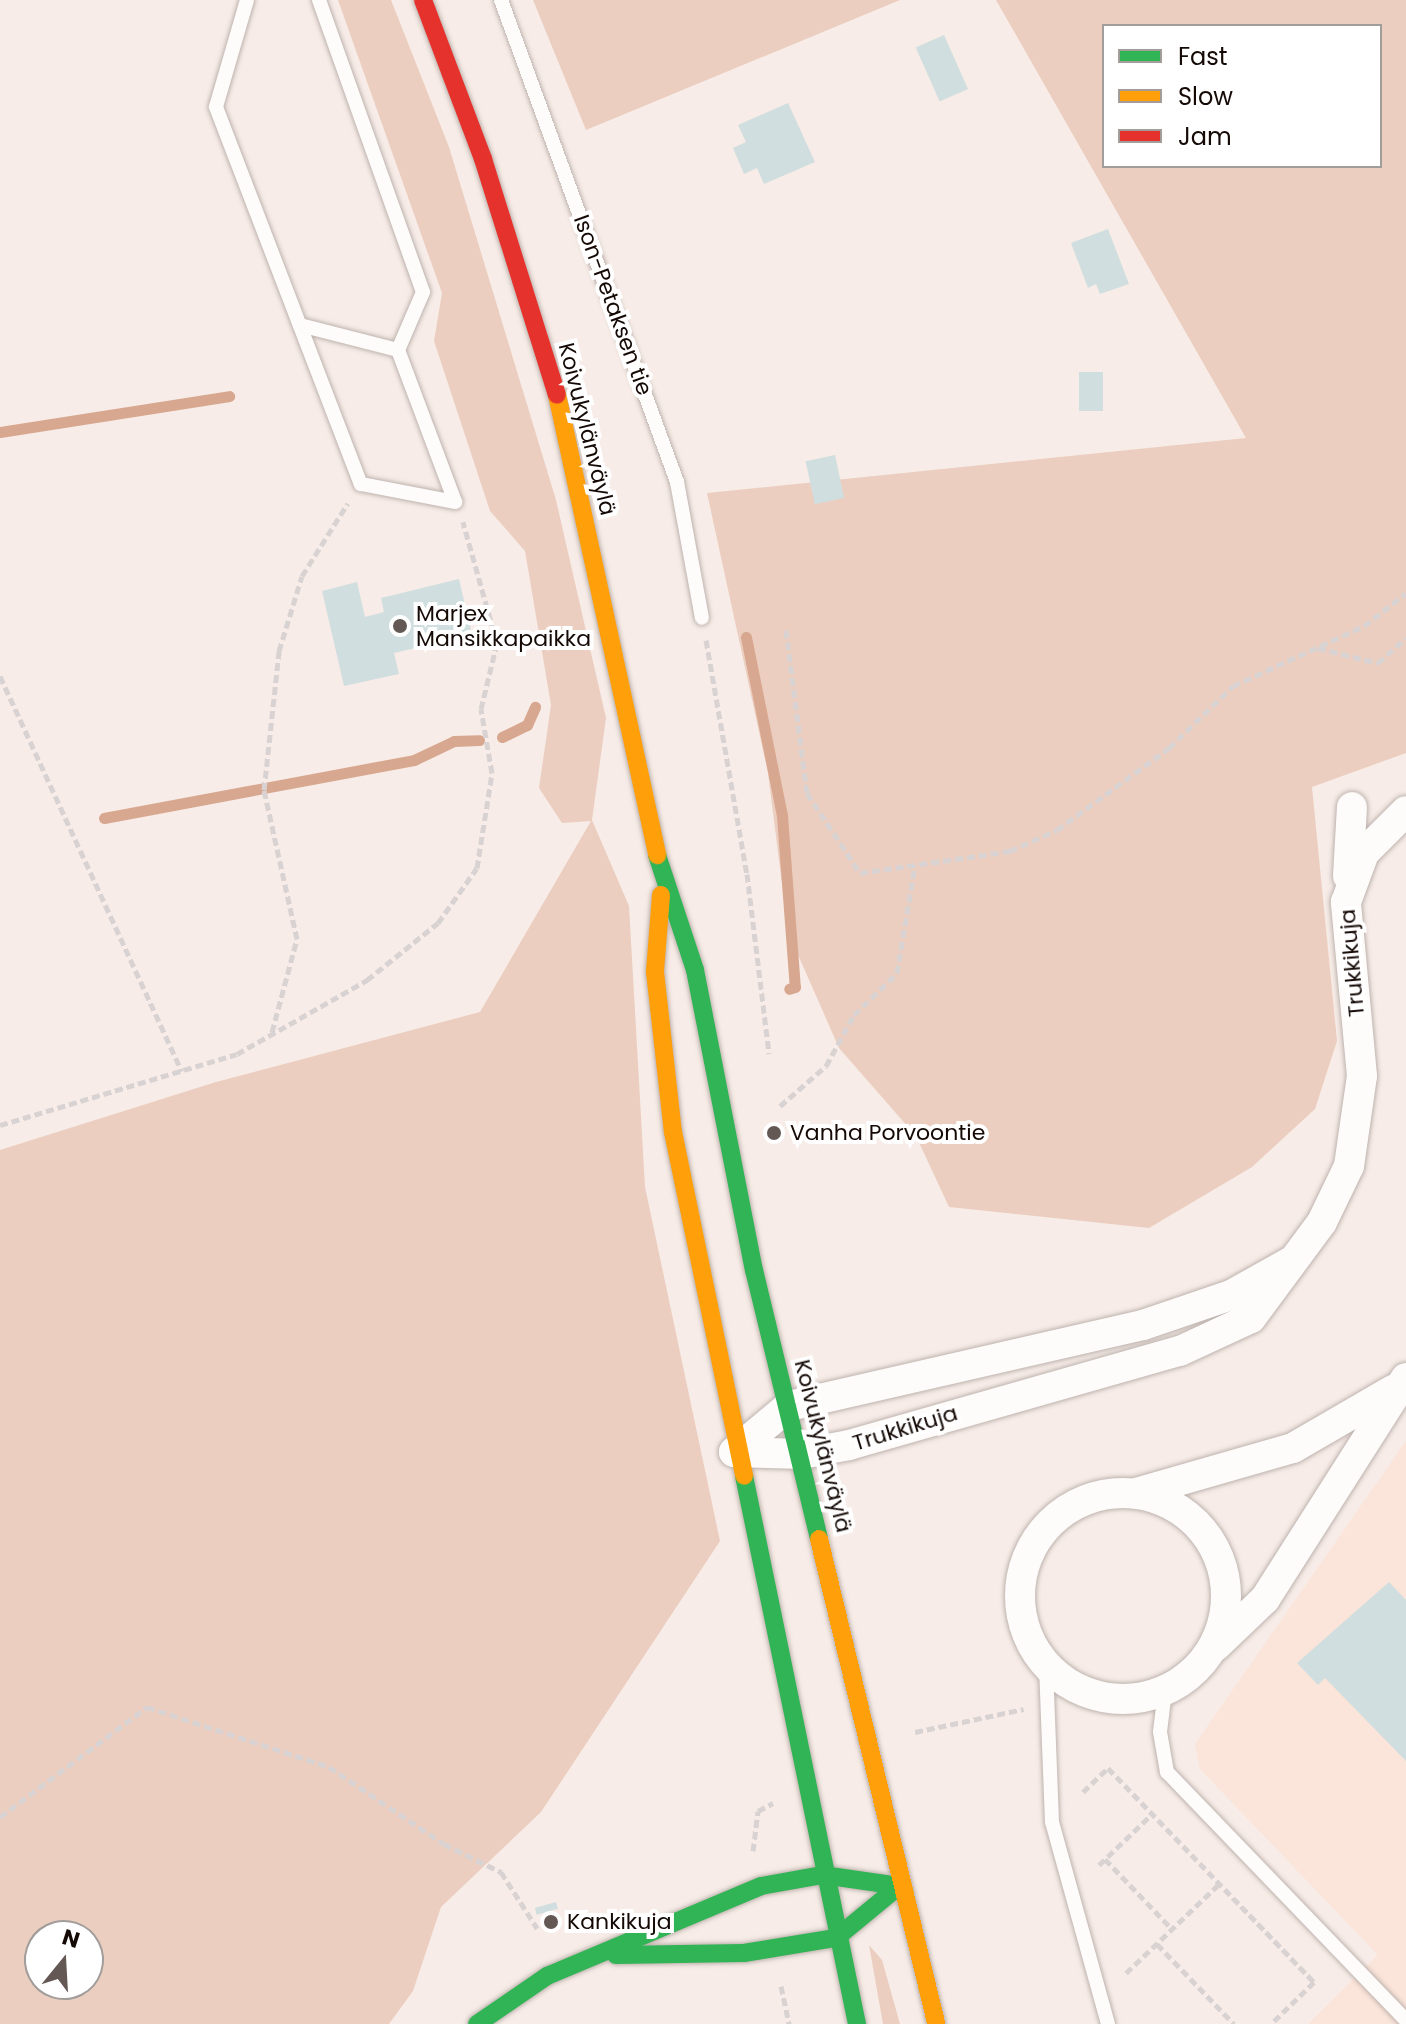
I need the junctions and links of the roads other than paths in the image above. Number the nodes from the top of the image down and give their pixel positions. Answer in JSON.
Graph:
{"nodes":[{"id":1,"x":247,"y":0,"type":"edge"},
{"id":2,"x":319,"y":0,"type":"edge"},
{"id":3,"x":423,"y":0,"type":"edge"},
{"id":4,"x":501,"y":0,"type":"edge"},
{"id":5,"x":300,"y":325,"type":"junction"},
{"id":6,"x":398,"y":350,"type":"junction"},
{"id":7,"x":702,"y":618,"type":"road end"},
{"id":8,"x":1352,"y":807,"type":"dead end"},
{"id":9,"x":1406,"y":811,"type":"edge"},
{"id":10,"x":663,"y":881,"type":"junction"},
{"id":11,"x":1346,"y":902,"type":"junction"},
{"id":12,"x":1282,"y":1267,"type":"junction"},
{"id":13,"x":1404,"y":1381,"type":"edge"},
{"id":14,"x":789,"y":1406,"type":"junction"},
{"id":15,"x":734,"y":1452,"type":"junction"},
{"id":16,"x":802,"y":1454,"type":"junction"},
{"id":17,"x":1136,"y":1493,"type":"junction"},
{"id":18,"x":1213,"y":1649,"type":"junction"},
{"id":19,"x":1046,"y":1666,"type":"junction"},
{"id":20,"x":1165,"y":1691,"type":"junction"},
{"id":21,"x":823,"y":1875,"type":"junction"},
{"id":22,"x":899,"y":1886,"type":"junction"},
{"id":23,"x":836,"y":1938,"type":"junction"},
{"id":24,"x":597,"y":1955,"type":"junction"},
{"id":25,"x":1406,"y":2020,"type":"edge"},
{"id":26,"x":477,"y":2024,"type":"edge"},
{"id":27,"x":857,"y":2024,"type":"edge"},
{"id":28,"x":936,"y":2024,"type":"edge"},
{"id":29,"x":1108,"y":2024,"type":"edge"}],
"edges":[{"from":1,"to":5,"type":"lane"},
{"from":2,"to":6,"type":"lane"},
{"from":3,"to":10,"type":"main road","name":"Koivukylänväylä"},
{"from":4,"to":7,"type":"lane","name":"Ison-Petaksen tie"},
{"from":5,"to":6,"type":"lane"},
{"from":5,"to":6,"type":"lane"},
{"from":8,"to":11,"type":"street"},
{"from":9,"to":11,"type":"street","name":"Trukkikuja"},
{"from":10,"to":14,"type":"main road","name":"Koivukylänväylä"},
{"from":10,"to":15,"type":"main road","name":"Koivukylänväylä"},
{"from":11,"to":12,"type":"street","name":"Trukkikuja"},
{"from":12,"to":14,"type":"street","name":"Trukkikuja"},
{"from":12,"to":16,"type":"street","name":"Trukkikuja"},
{"from":13,"to":17,"type":"street"},
{"from":13,"to":18,"type":"street"},
{"from":14,"to":15,"type":"street","name":"Trukkikuja"},
{"from":14,"to":16,"type":"main road","name":"Koivukylänväylä"},
{"from":15,"to":16,"type":"street","name":"Trukkikuja"},
{"from":15,"to":21,"type":"main road","name":"Koivukylänväylä"},
{"from":16,"to":22,"type":"main road","name":"Koivukylänväylä"},
{"from":17,"to":18,"type":"street"},
{"from":17,"to":19,"type":"street"},
{"from":18,"to":20,"type":"street"},
{"from":19,"to":20,"type":"street"},
{"from":19,"to":29,"type":"lane"},
{"from":20,"to":25,"type":"lane"},
{"from":21,"to":22,"type":"main road"},
{"from":21,"to":23,"type":"main road","name":"Koivukylänväylä"},
{"from":21,"to":24,"type":"main road"},
{"from":22,"to":23,"type":"main road"},
{"from":22,"to":28,"type":"main road","name":"Koivukylänväylä"},
{"from":23,"to":24,"type":"main road"},
{"from":23,"to":27,"type":"main road","name":"Koivukylänväylä"},
{"from":24,"to":26,"type":"main road"}]}
